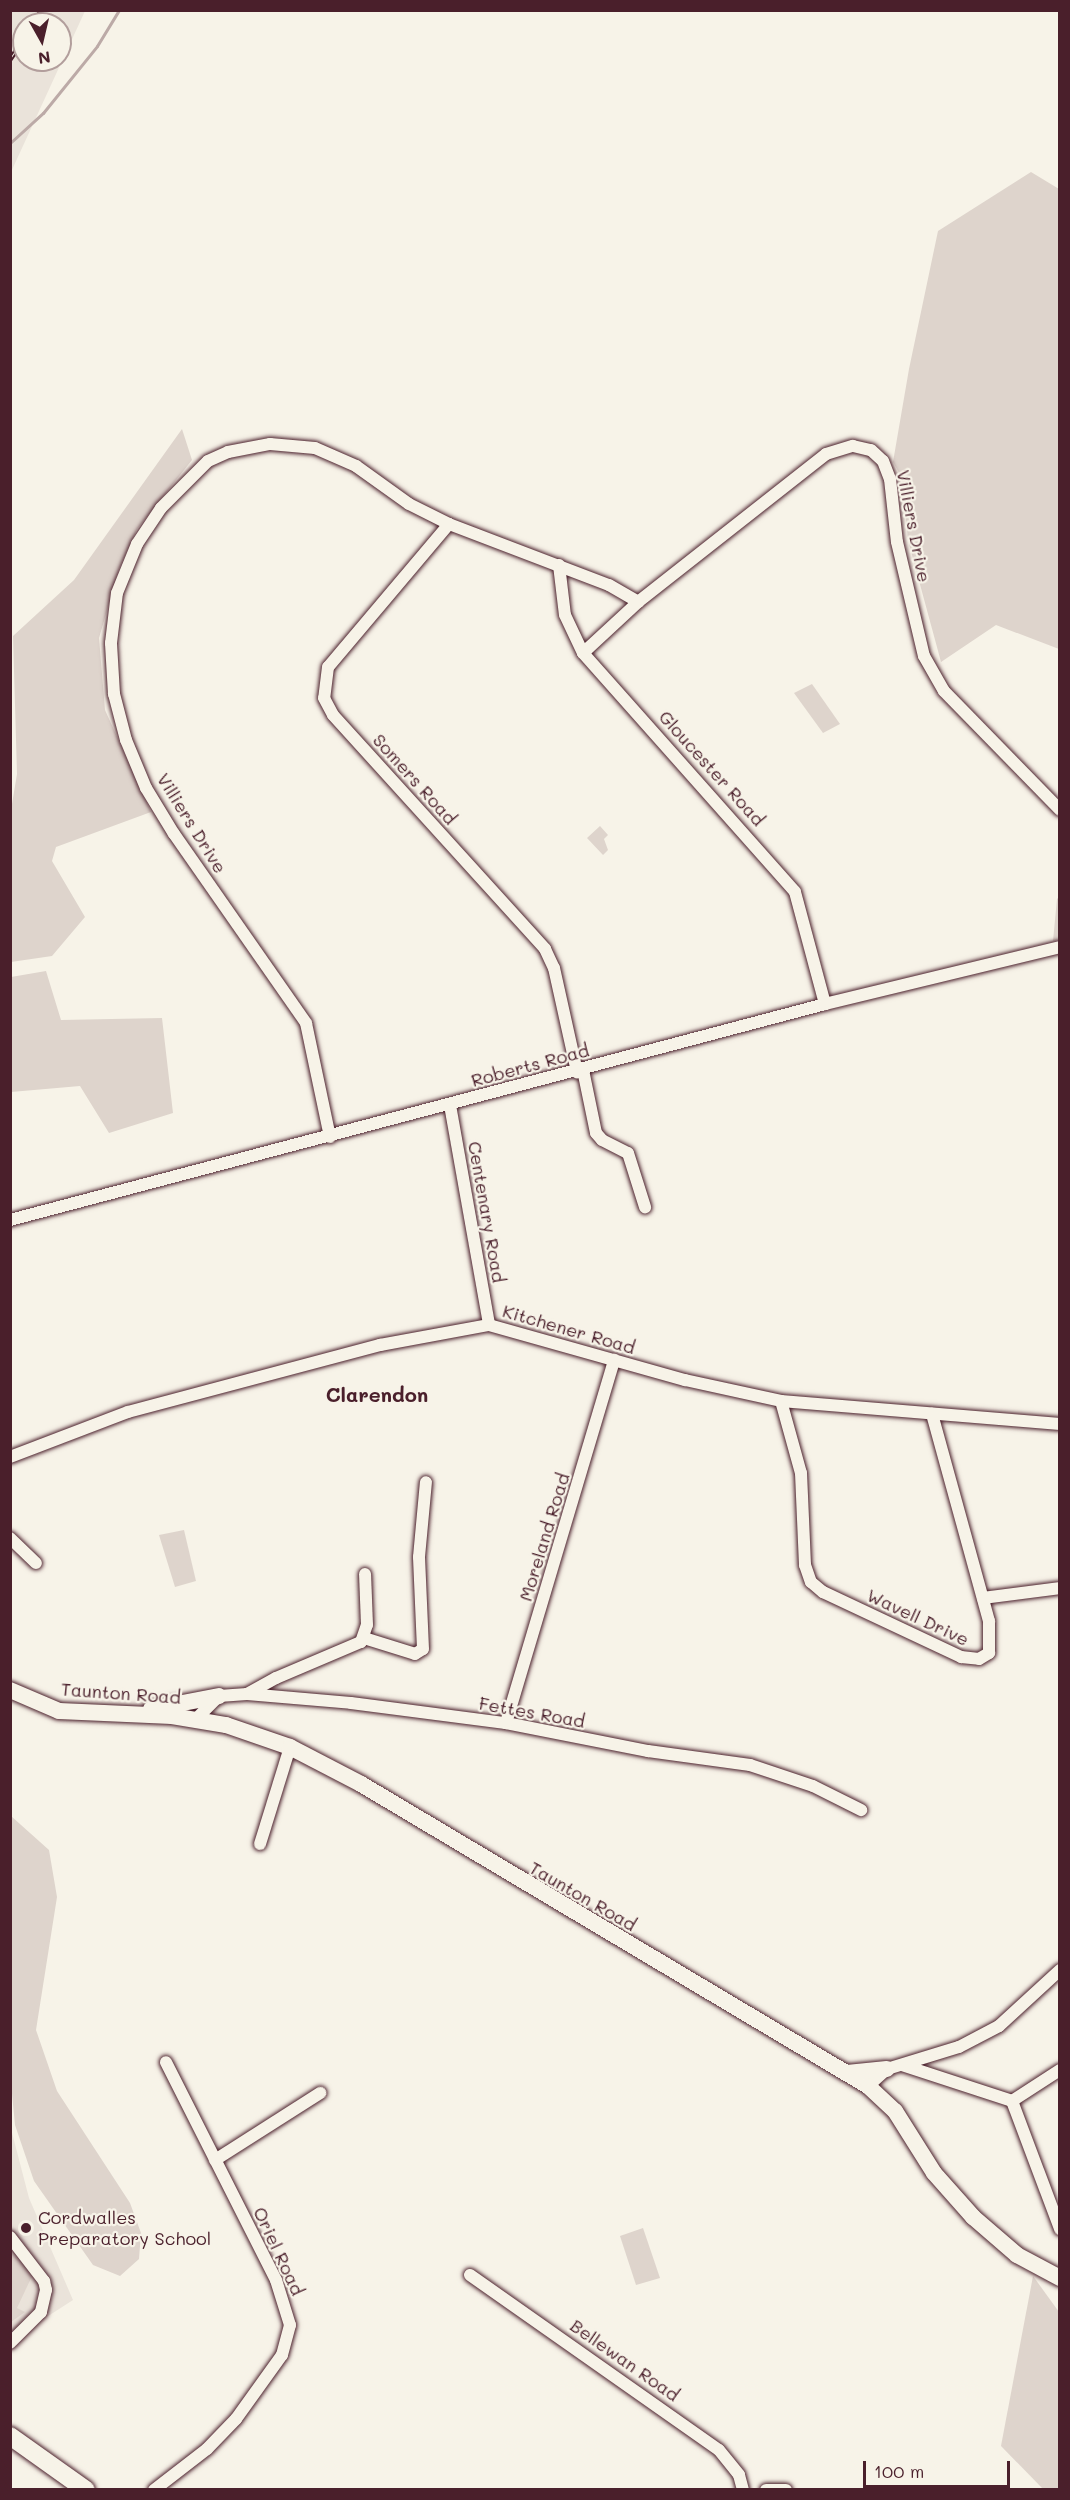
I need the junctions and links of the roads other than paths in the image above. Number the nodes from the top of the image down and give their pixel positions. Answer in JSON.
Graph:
{"nodes":[{"id":1,"x":449,"y":524,"type":"junction"},
{"id":2,"x":559,"y":565,"type":"junction"},
{"id":3,"x":638,"y":602,"type":"junction"},
{"id":4,"x":584,"y":653,"type":"junction"},
{"id":5,"x":1059,"y":810,"type":"edge"},
{"id":6,"x":1059,"y":947,"type":"edge"},
{"id":7,"x":825,"y":1004,"type":"junction"},
{"id":8,"x":580,"y":1071,"type":"junction"},
{"id":9,"x":450,"y":1105,"type":"junction"},
{"id":10,"x":330,"y":1137,"type":"junction"},
{"id":11,"x":645,"y":1207,"type":"dead end"},
{"id":12,"x":10,"y":1220,"type":"edge"},
{"id":13,"x":489,"y":1325,"type":"junction"},
{"id":14,"x":614,"y":1360,"type":"junction"},
{"id":15,"x":781,"y":1401,"type":"junction"},
{"id":16,"x":932,"y":1414,"type":"junction"},
{"id":17,"x":1059,"y":1424,"type":"edge"},
{"id":18,"x":10,"y":1457,"type":"edge"},
{"id":19,"x":426,"y":1482,"type":"dead end"},
{"id":20,"x":10,"y":1538,"type":"edge"},
{"id":21,"x":36,"y":1563,"type":"dead end"},
{"id":22,"x":365,"y":1574,"type":"dead end"},
{"id":23,"x":1059,"y":1588,"type":"edge"},
{"id":24,"x":983,"y":1598,"type":"junction"},
{"id":25,"x":364,"y":1638,"type":"junction"},
{"id":26,"x":10,"y":1690,"type":"edge"},
{"id":27,"x":247,"y":1694,"type":"junction"},
{"id":28,"x":219,"y":1696,"type":"junction"},
{"id":29,"x":136,"y":1714,"type":"junction"},
{"id":30,"x":197,"y":1718,"type":"junction"},
{"id":31,"x":506,"y":1723,"type":"junction"},
{"id":32,"x":290,"y":1747,"type":"junction"},
{"id":33,"x":861,"y":1810,"type":"dead end"},
{"id":34,"x":260,"y":1844,"type":"dead end"},
{"id":35,"x":1059,"y":1970,"type":"edge"},
{"id":36,"x":166,"y":2062,"type":"dead end"},
{"id":37,"x":894,"y":2067,"type":"junction"},
{"id":38,"x":1059,"y":2070,"type":"edge"},
{"id":39,"x":847,"y":2073,"type":"junction"},
{"id":40,"x":868,"y":2086,"type":"junction"},
{"id":41,"x":320,"y":2093,"type":"dead end"},
{"id":42,"x":1012,"y":2101,"type":"junction"},
{"id":43,"x":216,"y":2160,"type":"junction"},
{"id":44,"x":1059,"y":2229,"type":"edge"},
{"id":45,"x":10,"y":2236,"type":"edge"},
{"id":46,"x":470,"y":2275,"type":"dead end"},
{"id":47,"x":1059,"y":2278,"type":"edge"},
{"id":48,"x":10,"y":2343,"type":"edge"},
{"id":49,"x":10,"y":2436,"type":"edge"},
{"id":50,"x":33,"y":2453,"type":"junction"},
{"id":51,"x":70,"y":2490,"type":"edge"},
{"id":52,"x":86,"y":2490,"type":"edge"},
{"id":53,"x":154,"y":2490,"type":"edge"},
{"id":54,"x":743,"y":2490,"type":"edge"},
{"id":55,"x":766,"y":2490,"type":"edge"},
{"id":56,"x":786,"y":2490,"type":"edge"}],
"edges":[{"from":1,"to":2,"type":"street","name":"Villiers Drive"},
{"from":1,"to":8,"type":"street","name":"Somers Road"},
{"from":1,"to":10,"type":"street","name":"Villiers Drive"},
{"from":2,"to":3,"type":"street","name":"Villiers Drive"},
{"from":2,"to":4,"type":"street","name":"Gloucester Road"},
{"from":3,"to":4,"type":"street","name":"Villiers Drive"},
{"from":3,"to":5,"type":"street","name":"Villiers Drive"},
{"from":4,"to":7,"type":"street","name":"Gloucester Road"},
{"from":6,"to":7,"type":"street","name":"Roberts Road"},
{"from":7,"to":8,"type":"street","name":"Roberts Road"},
{"from":8,"to":9,"type":"street","name":"Roberts Road"},
{"from":8,"to":11,"type":"street","name":"Somers Road"},
{"from":9,"to":10,"type":"street","name":"Roberts Road"},
{"from":9,"to":13,"type":"street","name":"Centenary Road"},
{"from":10,"to":12,"type":"street","name":"Roberts Road"},
{"from":13,"to":14,"type":"street","name":"Kitchener Road"},
{"from":13,"to":18,"type":"street","name":"Kitchener Road"},
{"from":14,"to":15,"type":"street","name":"Kitchener Road"},
{"from":14,"to":31,"type":"street","name":"Moreland Road"},
{"from":15,"to":16,"type":"street","name":"Kitchener Road"},
{"from":15,"to":24,"type":"street","name":"Wavell Drive"},
{"from":16,"to":17,"type":"street","name":"Kitchener Road"},
{"from":16,"to":24,"type":"street","name":"Wavell Drive"},
{"from":19,"to":25,"type":"street"},
{"from":20,"to":21,"type":"street"},
{"from":22,"to":25,"type":"street"},
{"from":23,"to":24,"type":"street"},
{"from":25,"to":27,"type":"street"},
{"from":26,"to":29,"type":"street","name":"Taunton Road"},
{"from":27,"to":28,"type":"street","name":"Fettes Road"},
{"from":27,"to":31,"type":"street","name":"Fettes Road"},
{"from":28,"to":29,"type":"street"},
{"from":28,"to":30,"type":"street"},
{"from":29,"to":30,"type":"street","name":"Taunton Road"},
{"from":30,"to":32,"type":"street","name":"Taunton Road"},
{"from":31,"to":33,"type":"street","name":"Fettes Road"},
{"from":32,"to":34,"type":"street"},
{"from":32,"to":39,"type":"street","name":"Taunton Road"},
{"from":35,"to":37,"type":"street"},
{"from":36,"to":43,"type":"street","name":"Oriel Road"},
{"from":37,"to":39,"type":"street"},
{"from":37,"to":40,"type":"street"},
{"from":37,"to":42,"type":"street"},
{"from":38,"to":42,"type":"street"},
{"from":39,"to":40,"type":"street","name":"Taunton Road"},
{"from":40,"to":47,"type":"street","name":"Taunton Road"},
{"from":41,"to":43,"type":"street"},
{"from":42,"to":44,"type":"street"},
{"from":43,"to":53,"type":"street","name":"Oriel Road"},
{"from":45,"to":48,"type":"street"},
{"from":46,"to":54,"type":"street","name":"Bellewan Road"},
{"from":49,"to":50,"type":"main road"},
{"from":50,"to":51,"type":"main road"},
{"from":50,"to":52,"type":"main road"},
{"from":55,"to":56,"type":"street"}]}
